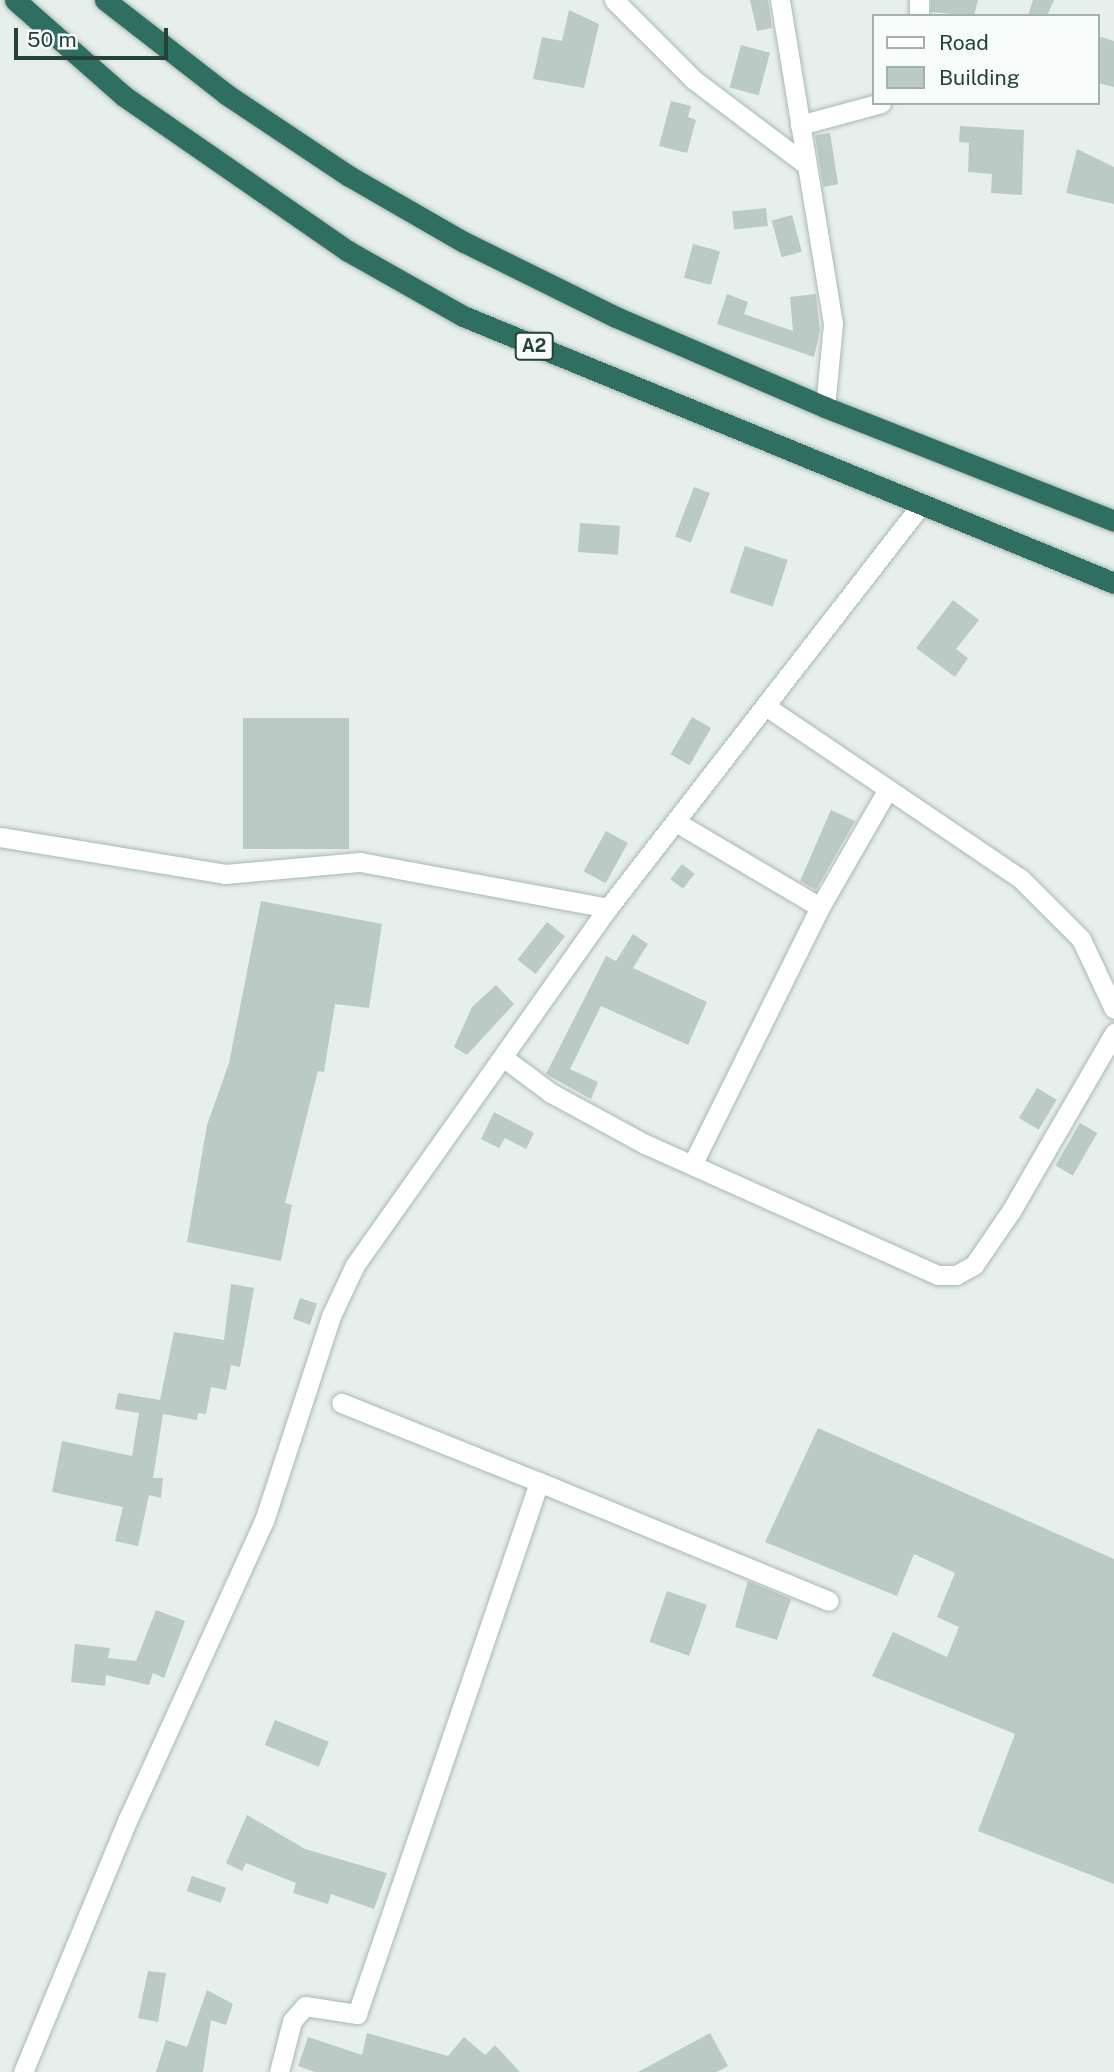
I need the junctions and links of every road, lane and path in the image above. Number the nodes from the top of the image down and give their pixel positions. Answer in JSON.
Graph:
{"nodes":[{"id":1,"x":15,"y":0,"type":"edge"},
{"id":2,"x":104,"y":0,"type":"edge"},
{"id":3,"x":614,"y":0,"type":"edge"},
{"id":4,"x":780,"y":0,"type":"edge"},
{"id":5,"x":874,"y":105,"type":"edge"},
{"id":6,"x":800,"y":125,"type":"junction"},
{"id":7,"x":803,"y":162,"type":"junction"},
{"id":8,"x":825,"y":407,"type":"junction"},
{"id":9,"x":920,"y":506,"type":"junction"},
{"id":10,"x":1114,"y":521,"type":"edge"},
{"id":11,"x":1114,"y":583,"type":"edge"},
{"id":12,"x":767,"y":707,"type":"junction"},
{"id":13,"x":886,"y":792,"type":"junction"},
{"id":14,"x":676,"y":822,"type":"junction"},
{"id":15,"x":0,"y":837,"type":"edge"},
{"id":16,"x":820,"y":907,"type":"junction"},
{"id":17,"x":608,"y":908,"type":"junction"},
{"id":18,"x":1114,"y":1009,"type":"edge"},
{"id":19,"x":1114,"y":1033,"type":"edge"},
{"id":20,"x":505,"y":1058,"type":"junction"},
{"id":21,"x":692,"y":1165,"type":"junction"},
{"id":22,"x":341,"y":1403,"type":"dead end"},
{"id":23,"x":539,"y":1482,"type":"junction"},
{"id":24,"x":829,"y":1601,"type":"dead end"},
{"id":25,"x":23,"y":2072,"type":"edge"},
{"id":26,"x":279,"y":2072,"type":"edge"}],
"edges":[{"from":1,"to":9,"type":"highway","number":"A2"},
{"from":2,"to":8,"type":"highway"},
{"from":3,"to":7,"type":"street"},
{"from":4,"to":6,"type":"street"},
{"from":5,"to":6,"type":"street"},
{"from":6,"to":7,"type":"street"},
{"from":7,"to":8,"type":"street"},
{"from":8,"to":10,"type":"highway"},
{"from":9,"to":11,"type":"highway","number":"A2"},
{"from":9,"to":12,"type":"street"},
{"from":12,"to":13,"type":"street"},
{"from":12,"to":14,"type":"street"},
{"from":13,"to":16,"type":"street"},
{"from":13,"to":18,"type":"street"},
{"from":14,"to":16,"type":"street"},
{"from":14,"to":17,"type":"street"},
{"from":15,"to":17,"type":"street"},
{"from":16,"to":21,"type":"street"},
{"from":17,"to":20,"type":"street"},
{"from":19,"to":21,"type":"street"},
{"from":20,"to":21,"type":"street"},
{"from":20,"to":25,"type":"street"},
{"from":22,"to":23,"type":"street"},
{"from":23,"to":24,"type":"street"},
{"from":23,"to":26,"type":"street"}]}
